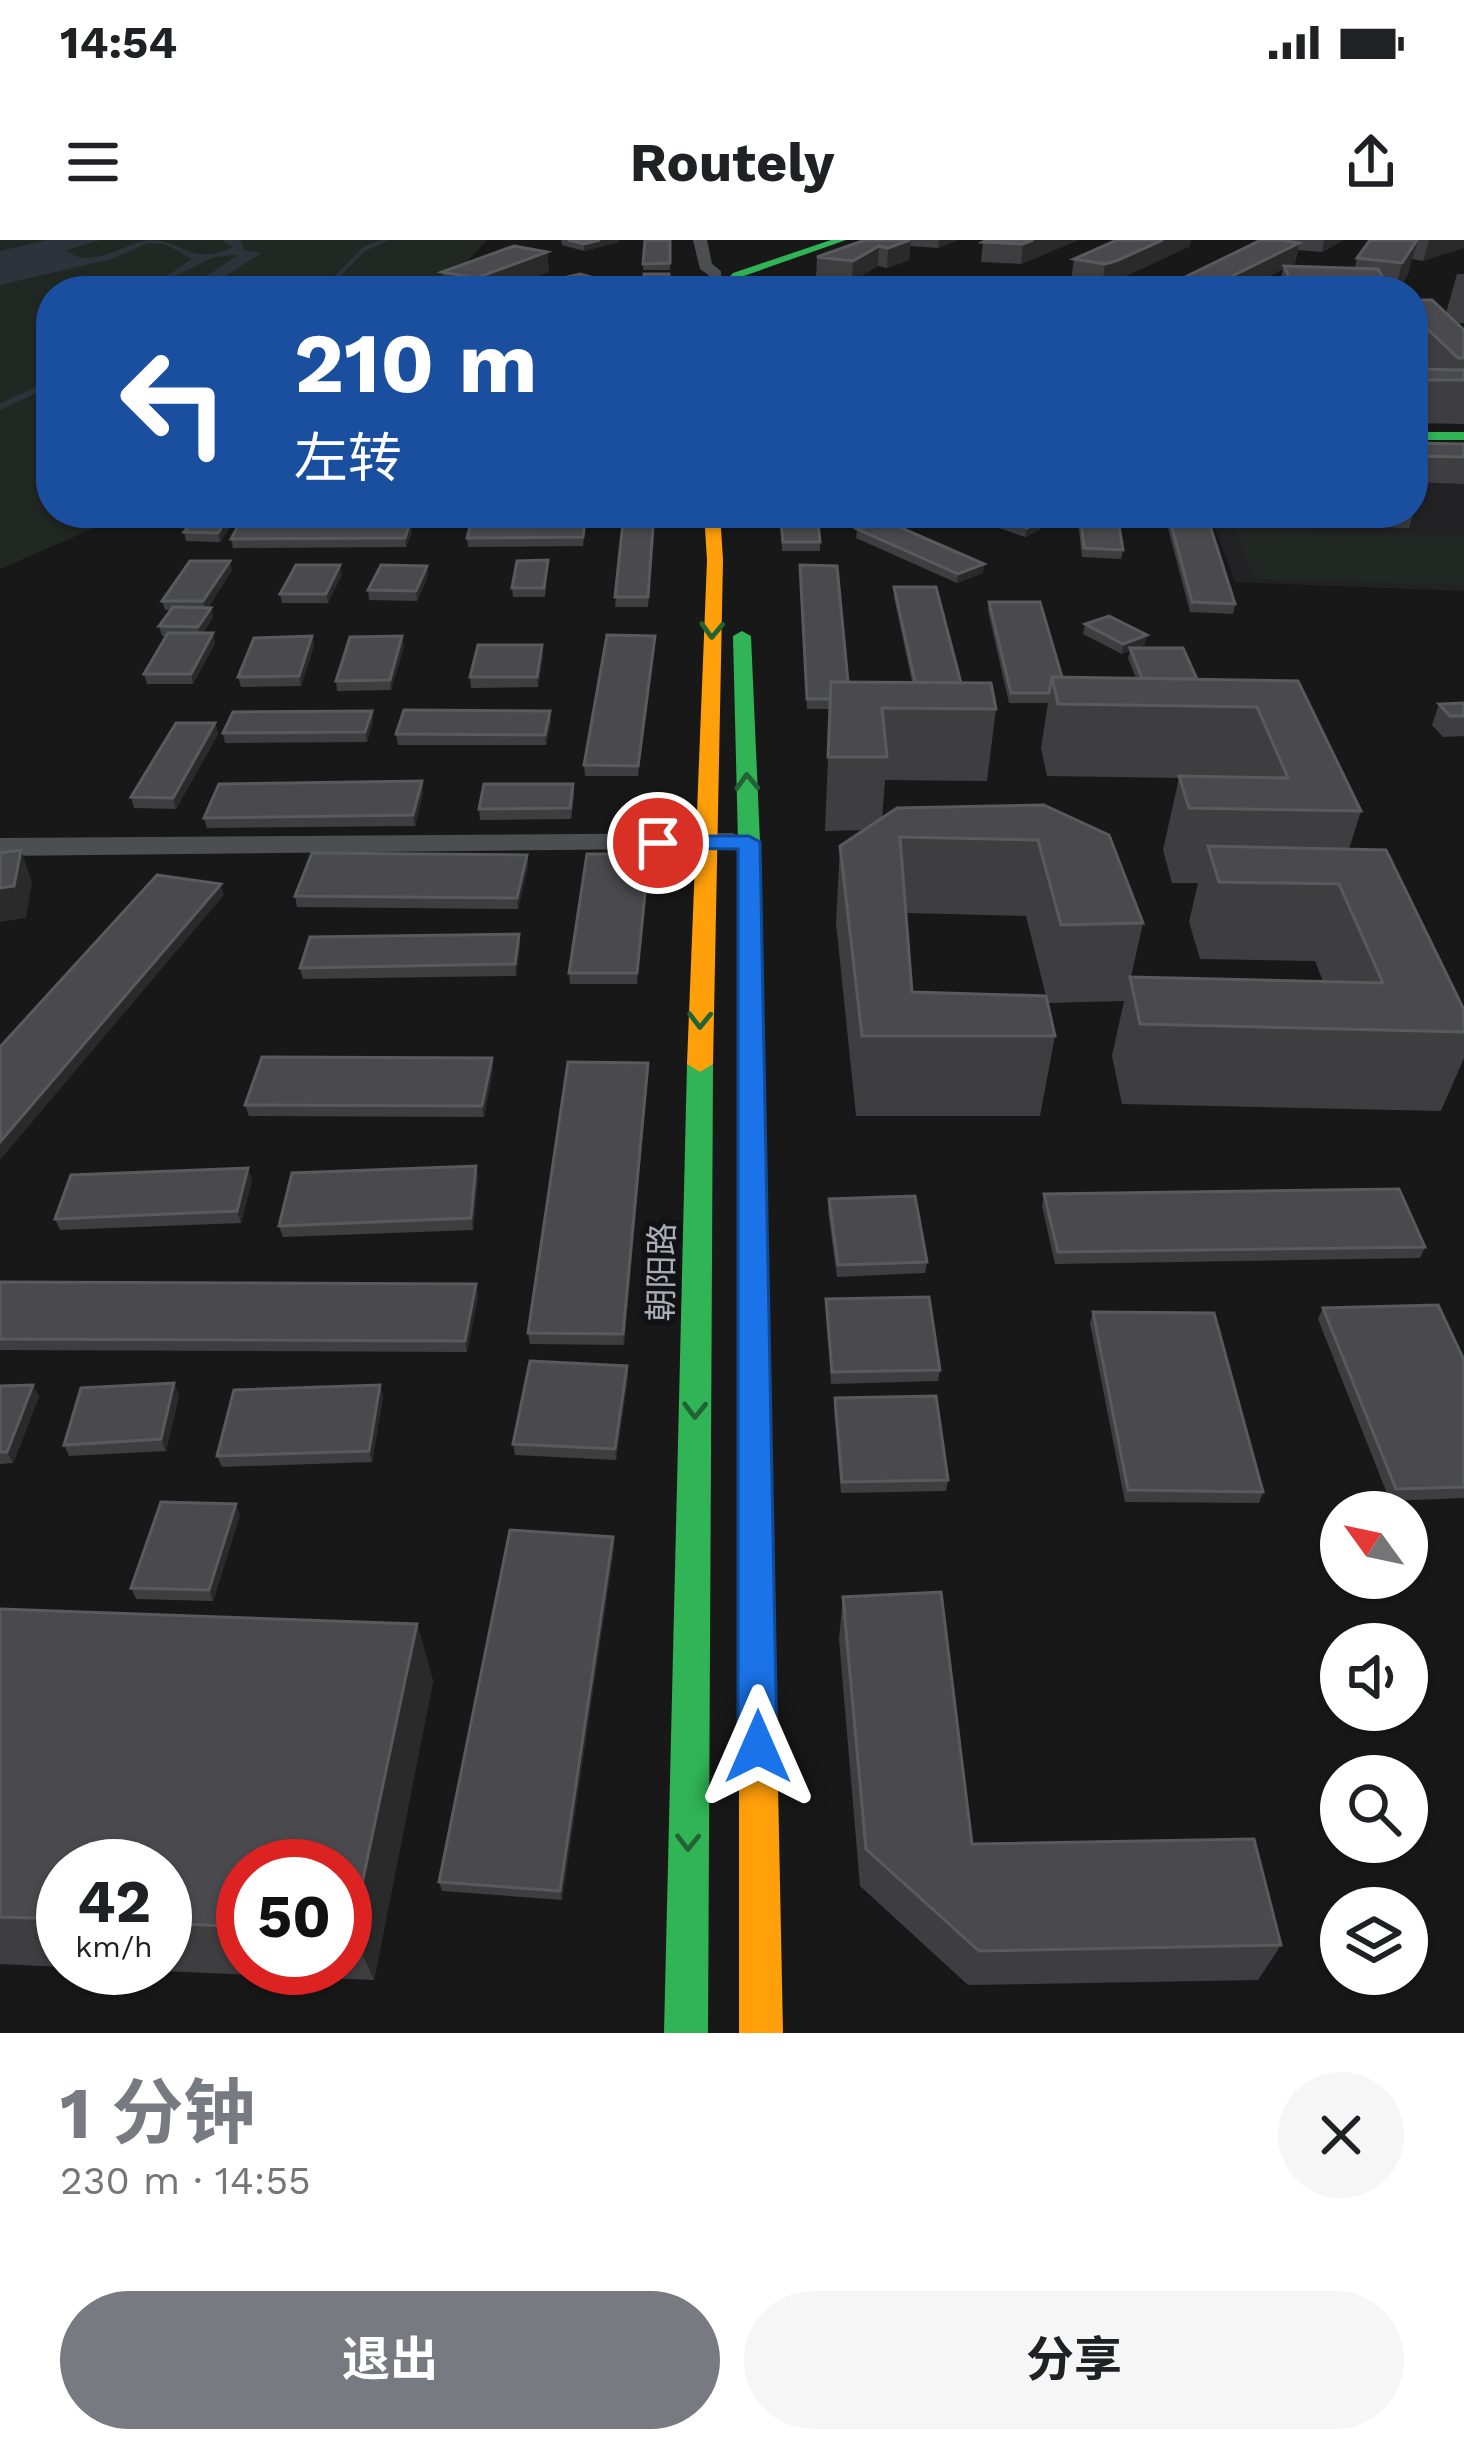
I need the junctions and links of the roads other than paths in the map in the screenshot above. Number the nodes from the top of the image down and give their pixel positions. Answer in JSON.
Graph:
{"nodes":[{"id":1,"x":700,"y":240,"type":"edge"},
{"id":2,"x":816,"y":240,"type":"edge"},
{"id":3,"x":841,"y":240,"type":"edge"},
{"id":4,"x":710,"y":276,"type":"edge"},
{"id":5,"x":734,"y":276,"type":"edge"},
{"id":6,"x":735,"y":276,"type":"edge"},
{"id":7,"x":1428,"y":436,"type":"edge"},
{"id":8,"x":1464,"y":436,"type":"edge"},
{"id":9,"x":713,"y":528,"type":"edge"},
{"id":10,"x":736,"y":528,"type":"edge"},
{"id":11,"x":749,"y":842,"type":"junction"},
{"id":12,"x":703,"y":843,"type":"junction"},
{"id":13,"x":0,"y":847,"type":"edge"},
{"id":14,"x":686,"y":2033,"type":"edge"},
{"id":15,"x":761,"y":2033,"type":"edge"}],
"edges":[{"from":1,"to":4,"type":"street"},
{"from":2,"to":5,"type":"main road"},
{"from":3,"to":6,"type":"main road"},
{"from":7,"to":8,"type":"main road"},
{"from":9,"to":12,"type":"main road","name":"朝阳路","one_way":true},
{"from":11,"to":10,"type":"main road","one_way":true},
{"from":11,"to":12,"type":"street"},
{"from":11,"to":15,"type":"main road"},
{"from":12,"to":13,"type":"street"},
{"from":12,"to":14,"type":"main road","name":"朝阳路","one_way":true}]}
